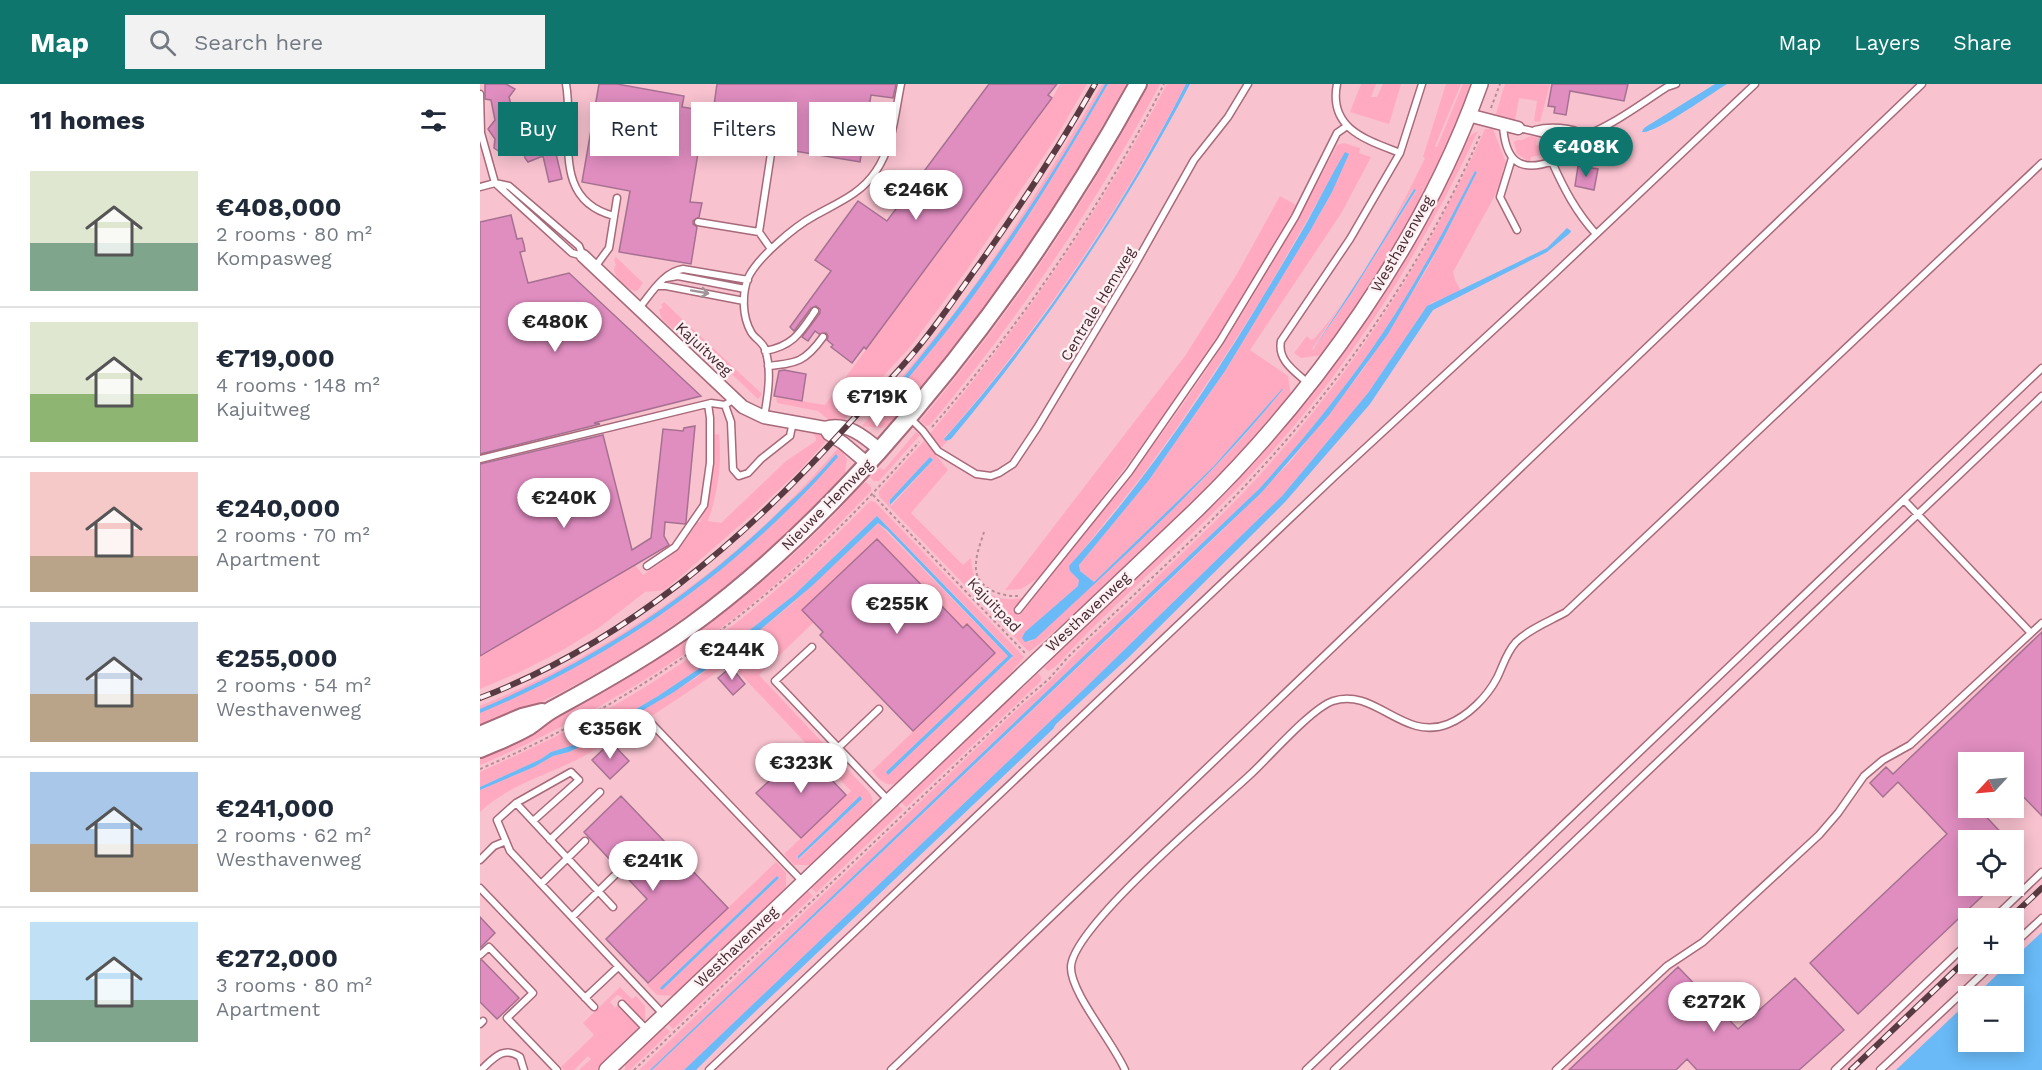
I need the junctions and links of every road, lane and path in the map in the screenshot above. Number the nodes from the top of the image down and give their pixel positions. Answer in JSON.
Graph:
{"nodes":[{"id":1,"x":566,"y":84,"type":"edge"},
{"id":2,"x":901,"y":84,"type":"edge"},
{"id":3,"x":1138,"y":84,"type":"edge"},
{"id":4,"x":1248,"y":84,"type":"edge"},
{"id":5,"x":1337,"y":84,"type":"edge"},
{"id":6,"x":1422,"y":84,"type":"edge"},
{"id":7,"x":1480,"y":84,"type":"edge"},
{"id":8,"x":1500,"y":84,"type":"edge"},
{"id":9,"x":1676,"y":84,"type":"edge"},
{"id":10,"x":1755,"y":84,"type":"edge"},
{"id":11,"x":1922,"y":84,"type":"edge"},
{"id":12,"x":480,"y":94,"type":"edge"},
{"id":13,"x":1468,"y":115,"type":"junction"},
{"id":14,"x":1486,"y":120,"type":"junction"},
{"id":15,"x":1503,"y":125,"type":"junction"},
{"id":16,"x":1347,"y":126,"type":"junction"},
{"id":17,"x":1518,"y":128,"type":"joint"},
{"id":18,"x":1584,"y":135,"type":"junction"},
{"id":19,"x":1400,"y":153,"type":"junction"},
{"id":20,"x":771,"y":156,"type":"edge"},
{"id":21,"x":1512,"y":158,"type":"junction"},
{"id":22,"x":1552,"y":162,"type":"junction"},
{"id":23,"x":2042,"y":163,"type":"edge"},
{"id":24,"x":495,"y":183,"type":"junction"},
{"id":25,"x":480,"y":187,"type":"edge"},
{"id":26,"x":617,"y":198,"type":"dead end"},
{"id":27,"x":614,"y":216,"type":"junction"},
{"id":28,"x":698,"y":222,"type":"dead end"},
{"id":29,"x":1516,"y":230,"type":"dead end"},
{"id":30,"x":759,"y":232,"type":"junction"},
{"id":31,"x":1596,"y":234,"type":"junction"},
{"id":32,"x":771,"y":249,"type":"junction"},
{"id":33,"x":583,"y":256,"type":"junction"},
{"id":34,"x":594,"y":267,"type":"junction"},
{"id":35,"x":663,"y":280,"type":"junction"},
{"id":36,"x":747,"y":280,"type":"junction"},
{"id":37,"x":657,"y":286,"type":"junction"},
{"id":38,"x":745,"y":289,"type":"junction"},
{"id":39,"x":744,"y":301,"type":"junction"},
{"id":40,"x":639,"y":308,"type":"junction"},
{"id":41,"x":815,"y":311,"type":"dead end"},
{"id":42,"x":823,"y":337,"type":"dead end"},
{"id":43,"x":765,"y":351,"type":"junction"},
{"id":44,"x":768,"y":366,"type":"junction"},
{"id":45,"x":2042,"y":368,"type":"edge"},
{"id":46,"x":1309,"y":384,"type":"junction"},
{"id":47,"x":2042,"y":396,"type":"edge"},
{"id":48,"x":730,"y":402,"type":"junction"},
{"id":49,"x":708,"y":404,"type":"junction"},
{"id":50,"x":764,"y":417,"type":"junction"},
{"id":51,"x":909,"y":418,"type":"junction"},
{"id":52,"x":793,"y":422,"type":"junction"},
{"id":53,"x":825,"y":428,"type":"junction"},
{"id":54,"x":880,"y":450,"type":"junction"},
{"id":55,"x":480,"y":459,"type":"edge"},
{"id":56,"x":868,"y":464,"type":"junction"},
{"id":57,"x":873,"y":494,"type":"dead end"},
{"id":58,"x":1904,"y":500,"type":"junction"},
{"id":59,"x":1918,"y":514,"type":"junction"},
{"id":60,"x":984,"y":532,"type":"dead end"},
{"id":61,"x":647,"y":566,"type":"dead end"},
{"id":62,"x":1033,"y":590,"type":"junction"},
{"id":63,"x":1018,"y":610,"type":"dead end"},
{"id":64,"x":2042,"y":623,"type":"edge"},
{"id":65,"x":2031,"y":633,"type":"junction"},
{"id":66,"x":812,"y":647,"type":"dead end"},
{"id":67,"x":1034,"y":663,"type":"junction"},
{"id":68,"x":879,"y":709,"type":"dead end"},
{"id":69,"x":551,"y":710,"type":"junction"},
{"id":70,"x":652,"y":724,"type":"dead end"},
{"id":71,"x":480,"y":735,"type":"edge"},
{"id":72,"x":838,"y":748,"type":"junction"},
{"id":73,"x":480,"y":749,"type":"edge"},
{"id":74,"x":600,"y":792,"type":"dead end"},
{"id":75,"x":889,"y":802,"type":"junction"},
{"id":76,"x":516,"y":803,"type":"junction"},
{"id":77,"x":533,"y":821,"type":"junction"},
{"id":78,"x":550,"y":840,"type":"junction"},
{"id":79,"x":506,"y":841,"type":"junction"},
{"id":80,"x":585,"y":841,"type":"dead end"},
{"id":81,"x":567,"y":858,"type":"junction"},
{"id":82,"x":480,"y":860,"type":"edge"},
{"id":83,"x":2042,"y":872,"type":"edge"},
{"id":84,"x":617,"y":873,"type":"dead end"},
{"id":85,"x":804,"y":882,"type":"junction"},
{"id":86,"x":541,"y":884,"type":"junction"},
{"id":87,"x":480,"y":888,"type":"edge"},
{"id":88,"x":598,"y":891,"type":"junction"},
{"id":89,"x":613,"y":907,"type":"dead end"},
{"id":90,"x":2004,"y":908,"type":"edge"},
{"id":91,"x":572,"y":917,"type":"junction"},
{"id":92,"x":2042,"y":918,"type":"edge"},
{"id":93,"x":2024,"y":935,"type":"edge"},
{"id":94,"x":1958,"y":953,"type":"edge"},
{"id":95,"x":480,"y":955,"type":"edge"},
{"id":96,"x":618,"y":967,"type":"junction"},
{"id":97,"x":1982,"y":974,"type":"edge"},
{"id":98,"x":585,"y":998,"type":"junction"},
{"id":99,"x":622,"y":1004,"type":"dead end"},
{"id":100,"x":594,"y":1007,"type":"dead end"},
{"id":101,"x":664,"y":1015,"type":"junction"},
{"id":102,"x":648,"y":1031,"type":"junction"},
{"id":103,"x":481,"y":1070,"type":"edge"},
{"id":104,"x":524,"y":1070,"type":"edge"},
{"id":105,"x":557,"y":1070,"type":"edge"},
{"id":106,"x":607,"y":1070,"type":"edge"},
{"id":107,"x":709,"y":1070,"type":"edge"},
{"id":108,"x":891,"y":1070,"type":"edge"},
{"id":109,"x":1125,"y":1070,"type":"edge"},
{"id":110,"x":1306,"y":1070,"type":"edge"},
{"id":111,"x":1334,"y":1070,"type":"edge"},
{"id":112,"x":1556,"y":1070,"type":"edge"},
{"id":113,"x":1835,"y":1070,"type":"edge"},
{"id":114,"x":1880,"y":1070,"type":"edge"}],
"edges":[{"from":1,"to":27,"type":"lane"},
{"from":2,"to":32,"type":"lane"},
{"from":3,"to":51,"type":"main road","name":"Nieuwe Hemweg"},
{"from":4,"to":51,"type":"lane","name":"Centrale Hemweg"},
{"from":5,"to":16,"type":"lane"},
{"from":6,"to":19,"type":"lane"},
{"from":7,"to":13,"type":"street","name":"Westhavenweg"},
{"from":8,"to":14,"type":"path"},
{"from":9,"to":18,"type":"lane"},
{"from":10,"to":31,"type":"lane"},
{"from":11,"to":108,"type":"lane"},
{"from":12,"to":24,"type":"lane"},
{"from":13,"to":14,"type":"street"},
{"from":13,"to":46,"type":"street","name":"Westhavenweg"},
{"from":14,"to":15,"type":"street"},
{"from":15,"to":17,"type":"street"},
{"from":15,"to":21,"type":"lane"},
{"from":16,"to":19,"type":"lane"},
{"from":16,"to":62,"type":"lane"},
{"from":17,"to":18,"type":"lane"},
{"from":18,"to":22,"type":"lane"},
{"from":19,"to":46,"type":"lane"},
{"from":20,"to":30,"type":"lane"},
{"from":21,"to":22,"type":"lane"},
{"from":21,"to":29,"type":"lane"},
{"from":22,"to":31,"type":"lane"},
{"from":23,"to":109,"type":"lane"},
{"from":24,"to":25,"type":"lane"},
{"from":24,"to":33,"type":"lane"},
{"from":24,"to":33,"type":"lane"},
{"from":26,"to":27,"type":"lane"},
{"from":27,"to":34,"type":"lane"},
{"from":28,"to":30,"type":"lane"},
{"from":30,"to":32,"type":"lane"},
{"from":31,"to":107,"type":"lane"},
{"from":32,"to":36,"type":"lane"},
{"from":33,"to":34,"type":"street","name":"Kajuitweg"},
{"from":34,"to":40,"type":"street","name":"Kajuitweg"},
{"from":35,"to":36,"type":"lane"},
{"from":35,"to":37,"type":"lane"},
{"from":35,"to":38,"type":"lane"},
{"from":36,"to":38,"type":"lane"},
{"from":37,"to":39,"type":"lane","one_way":true},
{"from":37,"to":40,"type":"lane"},
{"from":38,"to":39,"type":"lane"},
{"from":39,"to":43,"type":"lane"},
{"from":40,"to":48,"type":"street","name":"Kajuitweg"},
{"from":41,"to":43,"type":"lane"},
{"from":42,"to":44,"type":"lane"},
{"from":43,"to":44,"type":"lane"},
{"from":44,"to":50,"type":"lane"},
{"from":45,"to":58,"type":"lane"},
{"from":46,"to":67,"type":"street","name":"Westhavenweg"},
{"from":47,"to":59,"type":"lane"},
{"from":48,"to":49,"type":"lane"},
{"from":48,"to":50,"type":"street","name":"Kajuitweg"},
{"from":48,"to":52,"type":"lane"},
{"from":49,"to":55,"type":"lane"},
{"from":49,"to":61,"type":"lane"},
{"from":50,"to":52,"type":"street","name":"Kajuitweg"},
{"from":51,"to":54,"type":"main road","name":"Nieuwe Hemweg"},
{"from":52,"to":53,"type":"street","name":"Kajuitweg"},
{"from":53,"to":54,"type":"street","name":"Kajuitweg"},
{"from":53,"to":56,"type":"street","name":"Kajuitweg"},
{"from":54,"to":56,"type":"main road","name":"Nieuwe Hemweg"},
{"from":56,"to":69,"type":"main road","name":"Nieuwe Hemweg"},
{"from":57,"to":67,"type":"path","name":"Kajuitpad"},
{"from":58,"to":59,"type":"lane"},
{"from":58,"to":110,"type":"lane"},
{"from":59,"to":65,"type":"lane"},
{"from":59,"to":111,"type":"lane"},
{"from":60,"to":62,"type":"path"},
{"from":62,"to":63,"type":"lane"},
{"from":64,"to":65,"type":"lane"},
{"from":65,"to":112,"type":"lane"},
{"from":66,"to":72,"type":"lane"},
{"from":67,"to":75,"type":"street","name":"Westhavenweg"},
{"from":68,"to":72,"type":"lane"},
{"from":69,"to":71,"type":"main road","name":"Nieuwe Hemweg"},
{"from":69,"to":73,"type":"main road","name":"Nieuwe Hemweg"},
{"from":70,"to":85,"type":"lane"},
{"from":72,"to":75,"type":"lane"},
{"from":74,"to":78,"type":"lane"},
{"from":75,"to":85,"type":"street","name":"Westhavenweg"},
{"from":76,"to":77,"type":"lane"},
{"from":76,"to":77,"type":"lane"},
{"from":76,"to":79,"type":"lane"},
{"from":77,"to":78,"type":"lane"},
{"from":78,"to":81,"type":"lane"},
{"from":79,"to":82,"type":"lane"},
{"from":79,"to":86,"type":"lane"},
{"from":80,"to":81,"type":"lane"},
{"from":81,"to":86,"type":"lane"},
{"from":81,"to":88,"type":"lane"},
{"from":83,"to":90,"type":"lane"},
{"from":84,"to":88,"type":"lane"},
{"from":85,"to":101,"type":"street","name":"Westhavenweg"},
{"from":86,"to":91,"type":"lane"},
{"from":87,"to":98,"type":"lane"},
{"from":88,"to":89,"type":"lane"},
{"from":88,"to":91,"type":"lane"},
{"from":91,"to":96,"type":"lane"},
{"from":92,"to":93,"type":"lane"},
{"from":94,"to":113,"type":"lane"},
{"from":95,"to":105,"type":"lane"},
{"from":96,"to":98,"type":"lane"},
{"from":96,"to":101,"type":"lane"},
{"from":97,"to":114,"type":"lane"},
{"from":98,"to":100,"type":"lane"},
{"from":99,"to":102,"type":"lane"},
{"from":101,"to":102,"type":"street","name":"Westhavenweg"},
{"from":102,"to":106,"type":"street","name":"Westhavenweg"},
{"from":103,"to":104,"type":"lane"}]}
